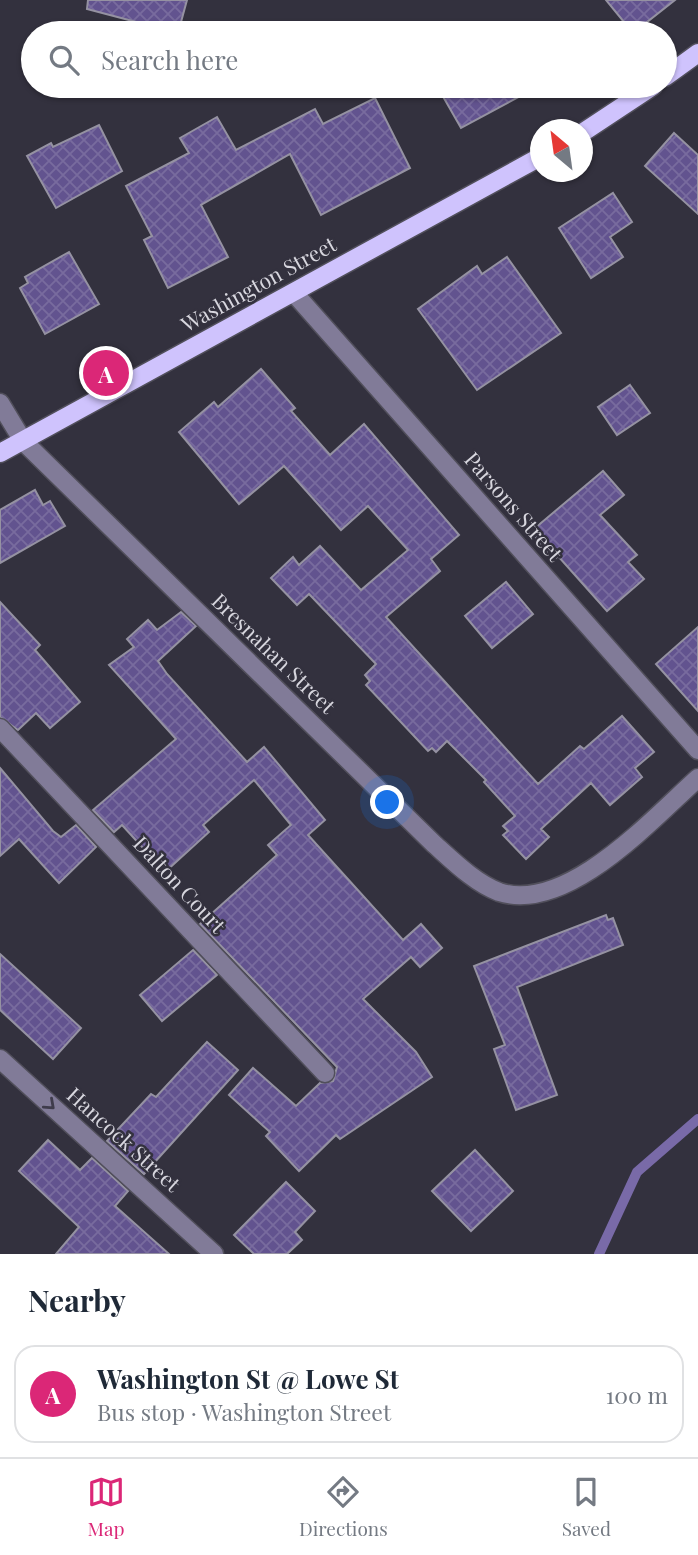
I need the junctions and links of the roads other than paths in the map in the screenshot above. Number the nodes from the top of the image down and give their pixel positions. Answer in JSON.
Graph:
{"nodes":[{"id":1,"x":698,"y":53,"type":"edge"},
{"id":2,"x":677,"y":68,"type":"edge"},
{"id":3,"x":635,"y":98,"type":"edge"},
{"id":4,"x":593,"y":126,"type":"edge"},
{"id":5,"x":530,"y":164,"type":"edge"},
{"id":6,"x":294,"y":293,"type":"junction"},
{"id":7,"x":0,"y":403,"type":"edge"},
{"id":8,"x":23,"y":441,"type":"junction"},
{"id":9,"x":0,"y":453,"type":"edge"},
{"id":10,"x":0,"y":728,"type":"edge"},
{"id":11,"x":698,"y":750,"type":"edge"},
{"id":12,"x":698,"y":778,"type":"edge"},
{"id":13,"x":0,"y":1059,"type":"edge"},
{"id":14,"x":325,"y":1073,"type":"dead end"},
{"id":15,"x":214,"y":1254,"type":"edge"}],
"edges":[{"from":1,"to":2,"type":"main road"},
{"from":3,"to":4,"type":"main road"},
{"from":5,"to":6,"type":"main road","name":"Washington Street"},
{"from":6,"to":8,"type":"main road","name":"Washington Street"},
{"from":6,"to":11,"type":"street","name":"Parsons Street"},
{"from":7,"to":8,"type":"street","name":"Bresnahan Street"},
{"from":8,"to":9,"type":"main road","name":"Washington Street"},
{"from":8,"to":12,"type":"street","name":"Bresnahan Street"},
{"from":10,"to":14,"type":"street","name":"Dalton Court"},
{"from":13,"to":15,"type":"street","name":"Hancock Street","one_way":true}]}
